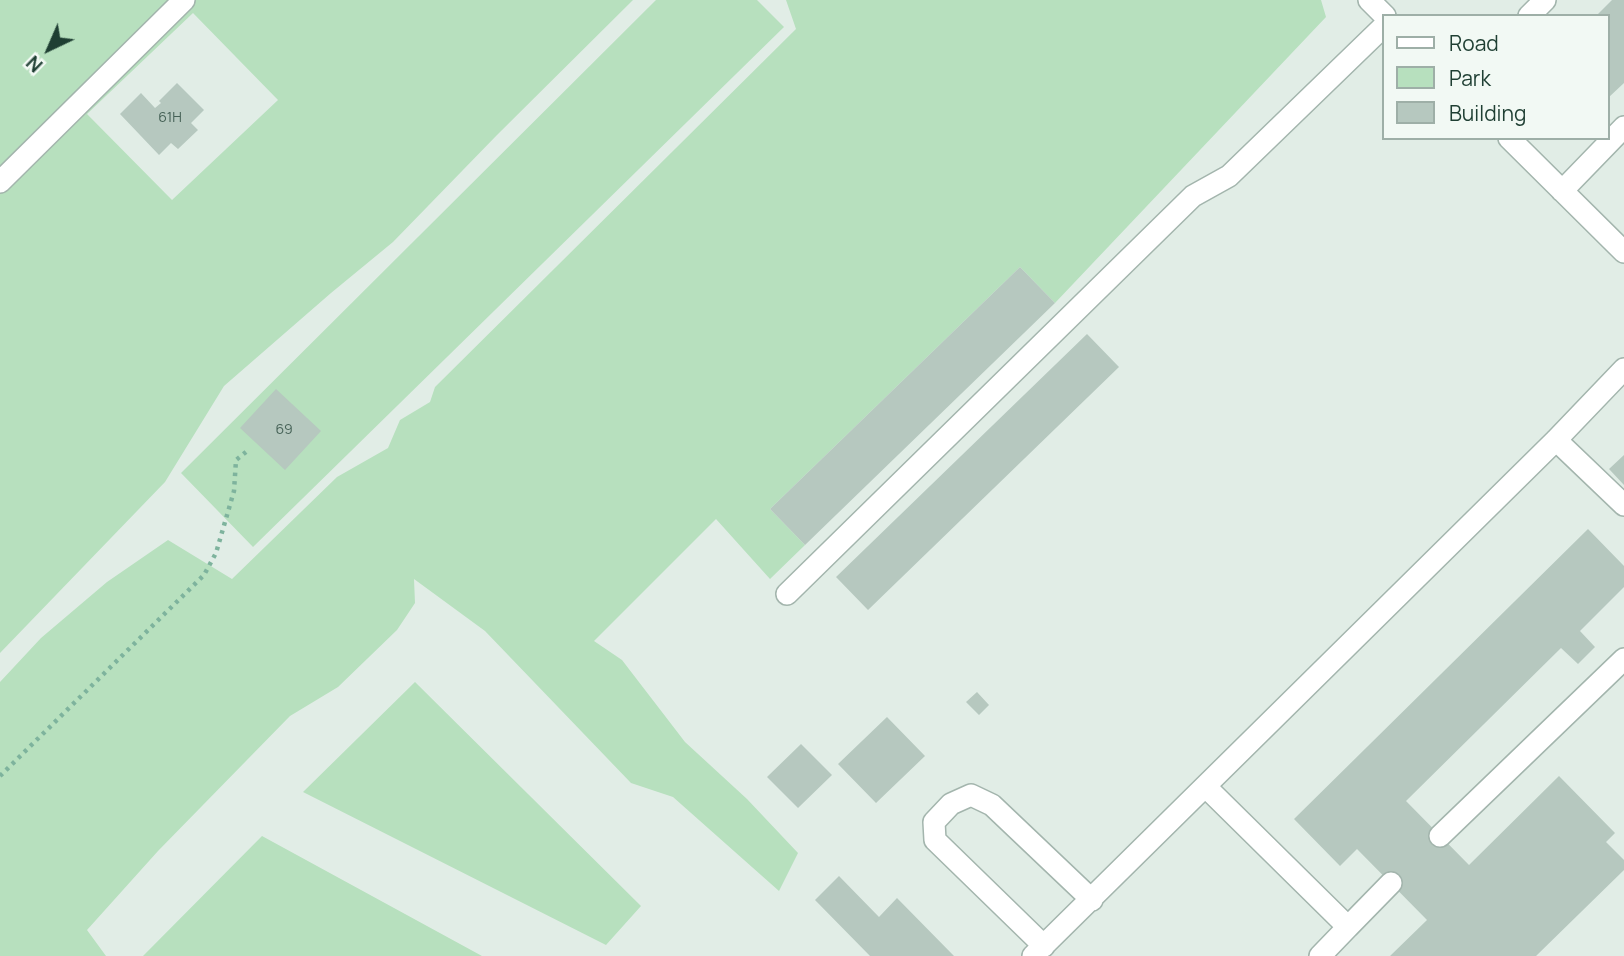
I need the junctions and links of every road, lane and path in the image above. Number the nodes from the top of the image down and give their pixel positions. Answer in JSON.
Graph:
{"nodes":[{"id":1,"x":184,"y":0,"type":"edge"},
{"id":2,"x":1369,"y":0,"type":"edge"},
{"id":3,"x":1545,"y":0,"type":"edge"},
{"id":4,"x":1383,"y":14,"type":"edge"},
{"id":5,"x":1531,"y":14,"type":"edge"},
{"id":6,"x":1382,"y":28,"type":"edge"},
{"id":7,"x":1624,"y":127,"type":"edge"},
{"id":8,"x":1511,"y":140,"type":"edge"},
{"id":9,"x":0,"y":182,"type":"edge"},
{"id":10,"x":1562,"y":191,"type":"junction"},
{"id":11,"x":1624,"y":252,"type":"edge"},
{"id":12,"x":1624,"y":369,"type":"edge"},
{"id":13,"x":1556,"y":440,"type":"junction"},
{"id":14,"x":246,"y":452,"type":"dead end"},
{"id":15,"x":1624,"y":505,"type":"edge"},
{"id":16,"x":787,"y":594,"type":"dead end"},
{"id":17,"x":1624,"y":659,"type":"edge"},
{"id":18,"x":0,"y":776,"type":"edge"},
{"id":19,"x":1206,"y":787,"type":"junction"},
{"id":20,"x":1440,"y":836,"type":"dead end"},
{"id":21,"x":1391,"y":883,"type":"dead end"},
{"id":22,"x":1091,"y":900,"type":"junction"},
{"id":23,"x":1348,"y":927,"type":"junction"},
{"id":24,"x":1038,"y":951,"type":"edge"},
{"id":25,"x":1320,"y":956,"type":"edge"}],
"edges":[{"from":1,"to":9,"type":"lane"},
{"from":2,"to":4,"type":"lane"},
{"from":3,"to":5,"type":"lane"},
{"from":6,"to":16,"type":"lane"},
{"from":7,"to":10,"type":"lane"},
{"from":8,"to":10,"type":"lane"},
{"from":10,"to":11,"type":"lane"},
{"from":12,"to":13,"type":"lane"},
{"from":13,"to":15,"type":"lane"},
{"from":13,"to":19,"type":"lane"},
{"from":14,"to":18,"type":"path"},
{"from":17,"to":20,"type":"lane"},
{"from":19,"to":22,"type":"lane"},
{"from":19,"to":23,"type":"lane"},
{"from":21,"to":23,"type":"lane"},
{"from":22,"to":24,"type":"lane"},
{"from":22,"to":24,"type":"lane"},
{"from":23,"to":25,"type":"lane"}]}
